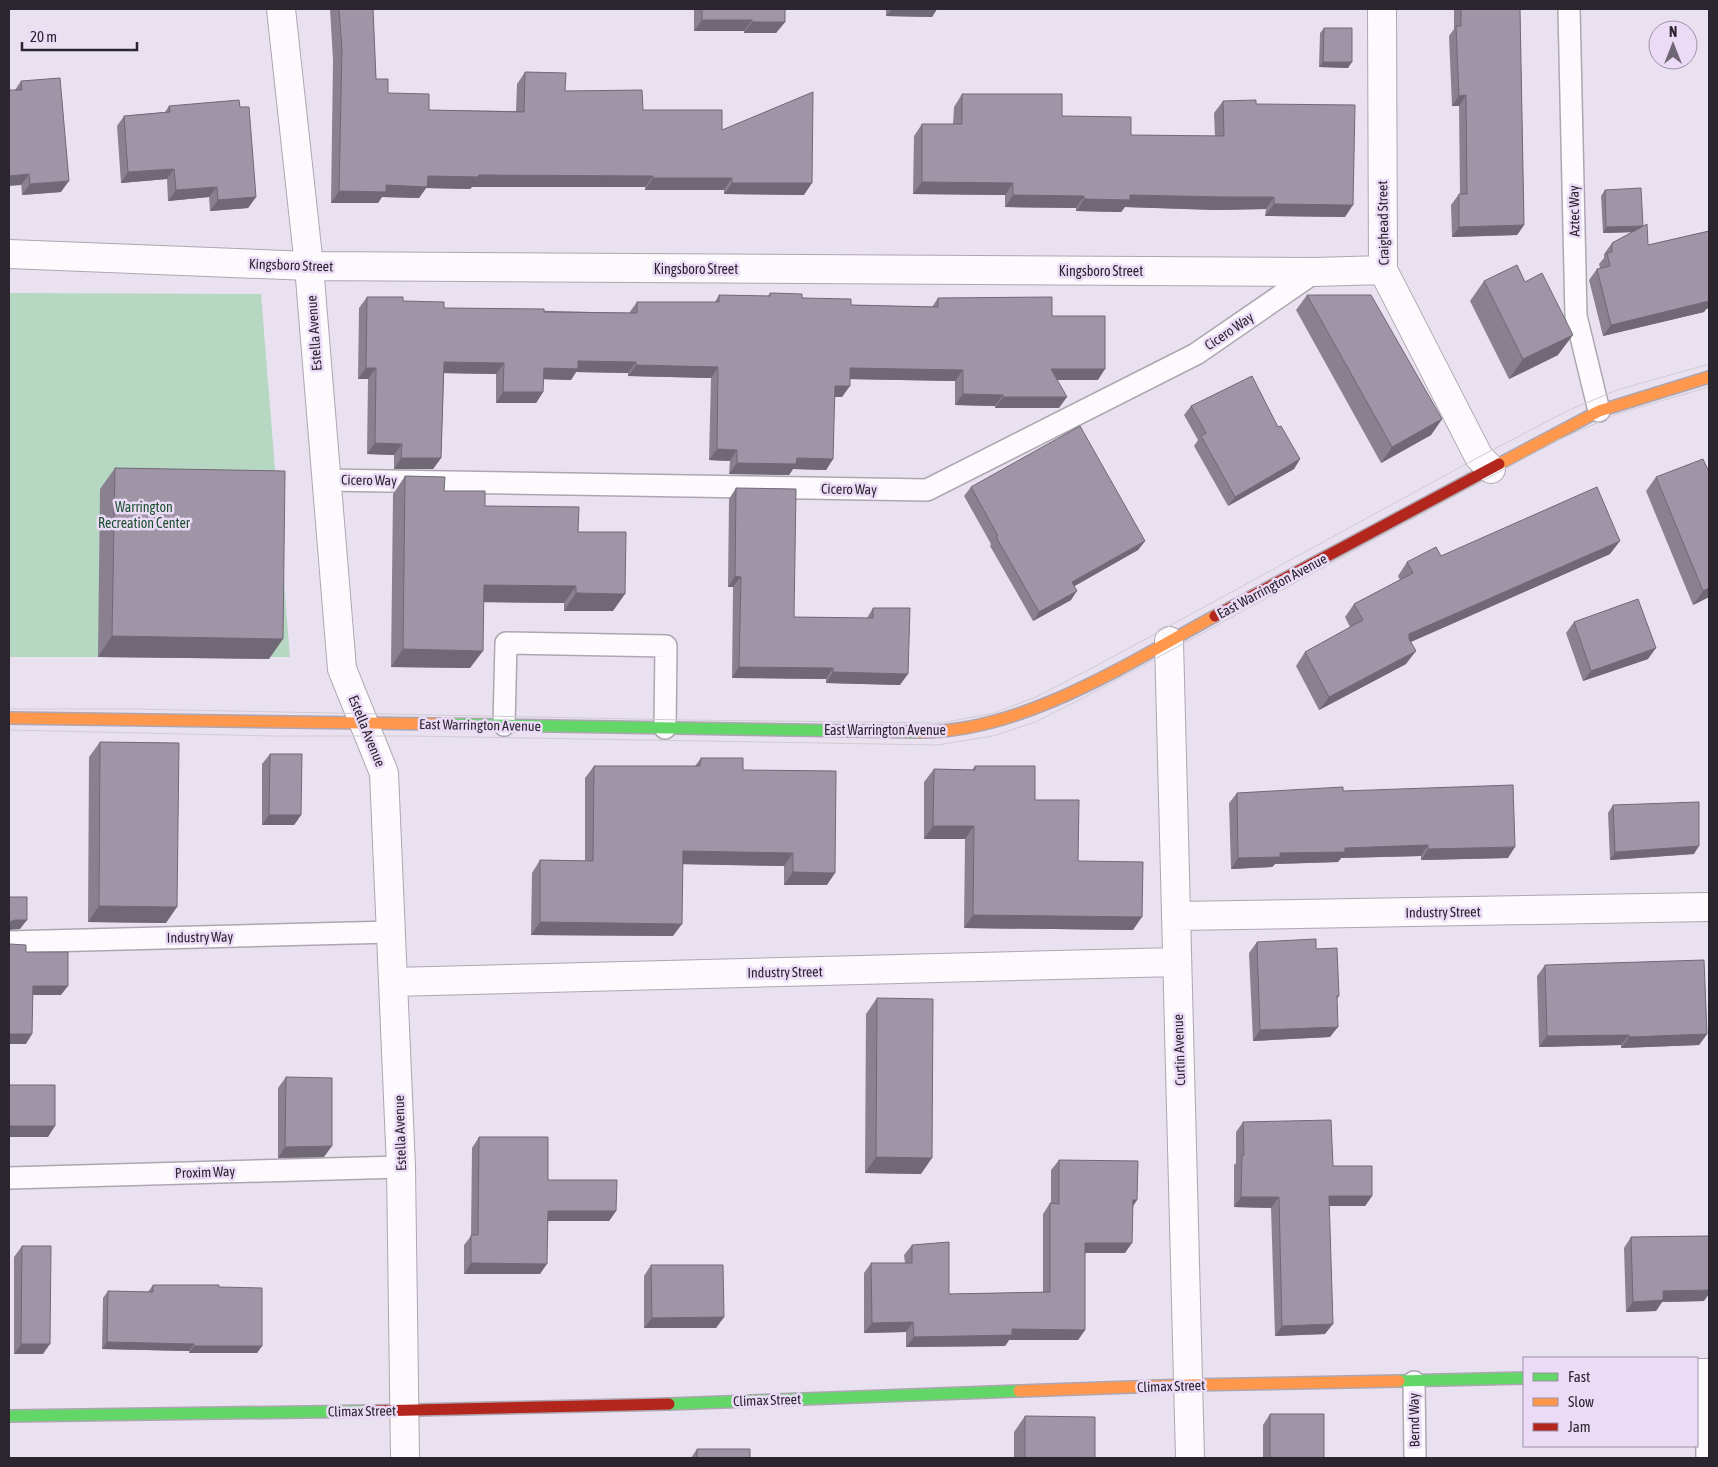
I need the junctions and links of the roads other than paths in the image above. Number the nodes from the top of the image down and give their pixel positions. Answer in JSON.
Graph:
{"nodes":[{"id":1,"x":281,"y":9,"type":"edge"},
{"id":2,"x":1382,"y":9,"type":"edge"},
{"id":3,"x":1569,"y":9,"type":"edge"},
{"id":4,"x":9,"y":254,"type":"edge"},
{"id":5,"x":309,"y":266,"type":"junction"},
{"id":6,"x":1383,"y":270,"type":"junction"},
{"id":7,"x":1315,"y":272,"type":"junction"},
{"id":8,"x":1709,"y":376,"type":"edge"},
{"id":9,"x":1599,"y":411,"type":"junction"},
{"id":10,"x":1491,"y":470,"type":"junction"},
{"id":11,"x":326,"y":480,"type":"junction"},
{"id":12,"x":1169,"y":641,"type":"junction"},
{"id":13,"x":9,"y":718,"type":"edge"},
{"id":14,"x":364,"y":723,"type":"junction"},
{"id":15,"x":504,"y":725,"type":"junction"},
{"id":16,"x":666,"y":728,"type":"junction"},
{"id":17,"x":1709,"y":907,"type":"edge"},
{"id":18,"x":1176,"y":916,"type":"junction"},
{"id":19,"x":390,"y":932,"type":"junction"},
{"id":20,"x":9,"y":942,"type":"edge"},
{"id":21,"x":1177,"y":962,"type":"junction"},
{"id":22,"x":393,"y":982,"type":"junction"},
{"id":23,"x":401,"y":1167,"type":"junction"},
{"id":24,"x":9,"y":1178,"type":"edge"},
{"id":25,"x":1704,"y":1373,"type":"edge"},
{"id":26,"x":1523,"y":1378,"type":"edge"},
{"id":27,"x":1414,"y":1382,"type":"junction"},
{"id":28,"x":1188,"y":1385,"type":"junction"},
{"id":29,"x":404,"y":1410,"type":"junction"},
{"id":30,"x":9,"y":1416,"type":"edge"},
{"id":31,"x":405,"y":1458,"type":"edge"},
{"id":32,"x":1190,"y":1458,"type":"edge"},
{"id":33,"x":1415,"y":1458,"type":"edge"},
{"id":34,"x":1707,"y":1458,"type":"edge"}],
"edges":[{"from":1,"to":5,"type":"street","name":"Estella Avenue"},
{"from":2,"to":6,"type":"street","name":"Craighead Street"},
{"from":3,"to":9,"type":"lane","name":"Aztec Way"},
{"from":4,"to":5,"type":"street","name":"Kingsboro Street"},
{"from":5,"to":7,"type":"street","name":"Kingsboro Street"},
{"from":5,"to":11,"type":"street","name":"Estella Avenue"},
{"from":6,"to":7,"type":"street","name":"Kingsboro Street"},
{"from":6,"to":10,"type":"street","name":"Craighead Street"},
{"from":7,"to":11,"type":"lane","name":"Cicero Way"},
{"from":8,"to":9,"type":"main road","name":"East Warrington Avenue"},
{"from":9,"to":10,"type":"main road","name":"East Warrington Avenue"},
{"from":10,"to":12,"type":"main road","name":"East Warrington Avenue"},
{"from":11,"to":14,"type":"street","name":"Estella Avenue"},
{"from":12,"to":16,"type":"main road","name":"East Warrington Avenue"},
{"from":12,"to":18,"type":"street","name":"Curtin Avenue"},
{"from":13,"to":14,"type":"main road","name":"East Warrington Avenue"},
{"from":14,"to":15,"type":"main road","name":"East Warrington Avenue"},
{"from":14,"to":19,"type":"street","name":"Estella Avenue"},
{"from":15,"to":16,"type":"main road","name":"East Warrington Avenue"},
{"from":15,"to":16,"type":"lane"},
{"from":17,"to":18,"type":"street","name":"Industry Street"},
{"from":18,"to":21,"type":"street","name":"Curtin Avenue"},
{"from":19,"to":20,"type":"lane","name":"Industry Way"},
{"from":19,"to":22,"type":"street","name":"Estella Avenue"},
{"from":21,"to":22,"type":"street","name":"Industry Street"},
{"from":21,"to":28,"type":"street","name":"Curtin Avenue"},
{"from":22,"to":23,"type":"street","name":"Estella Avenue"},
{"from":23,"to":24,"type":"lane","name":"Proxim Way"},
{"from":23,"to":29,"type":"street","name":"Estella Avenue"},
{"from":25,"to":34,"type":"lane"},
{"from":26,"to":27,"type":"main road","name":"Climax Street"},
{"from":27,"to":28,"type":"main road","name":"Climax Street"},
{"from":27,"to":33,"type":"lane","name":"Bernd Way"},
{"from":28,"to":29,"type":"main road","name":"Climax Street"},
{"from":28,"to":32,"type":"street","name":"Curtin Avenue"},
{"from":29,"to":30,"type":"main road","name":"Climax Street"},
{"from":29,"to":31,"type":"street","name":"Estella Avenue"}]}
